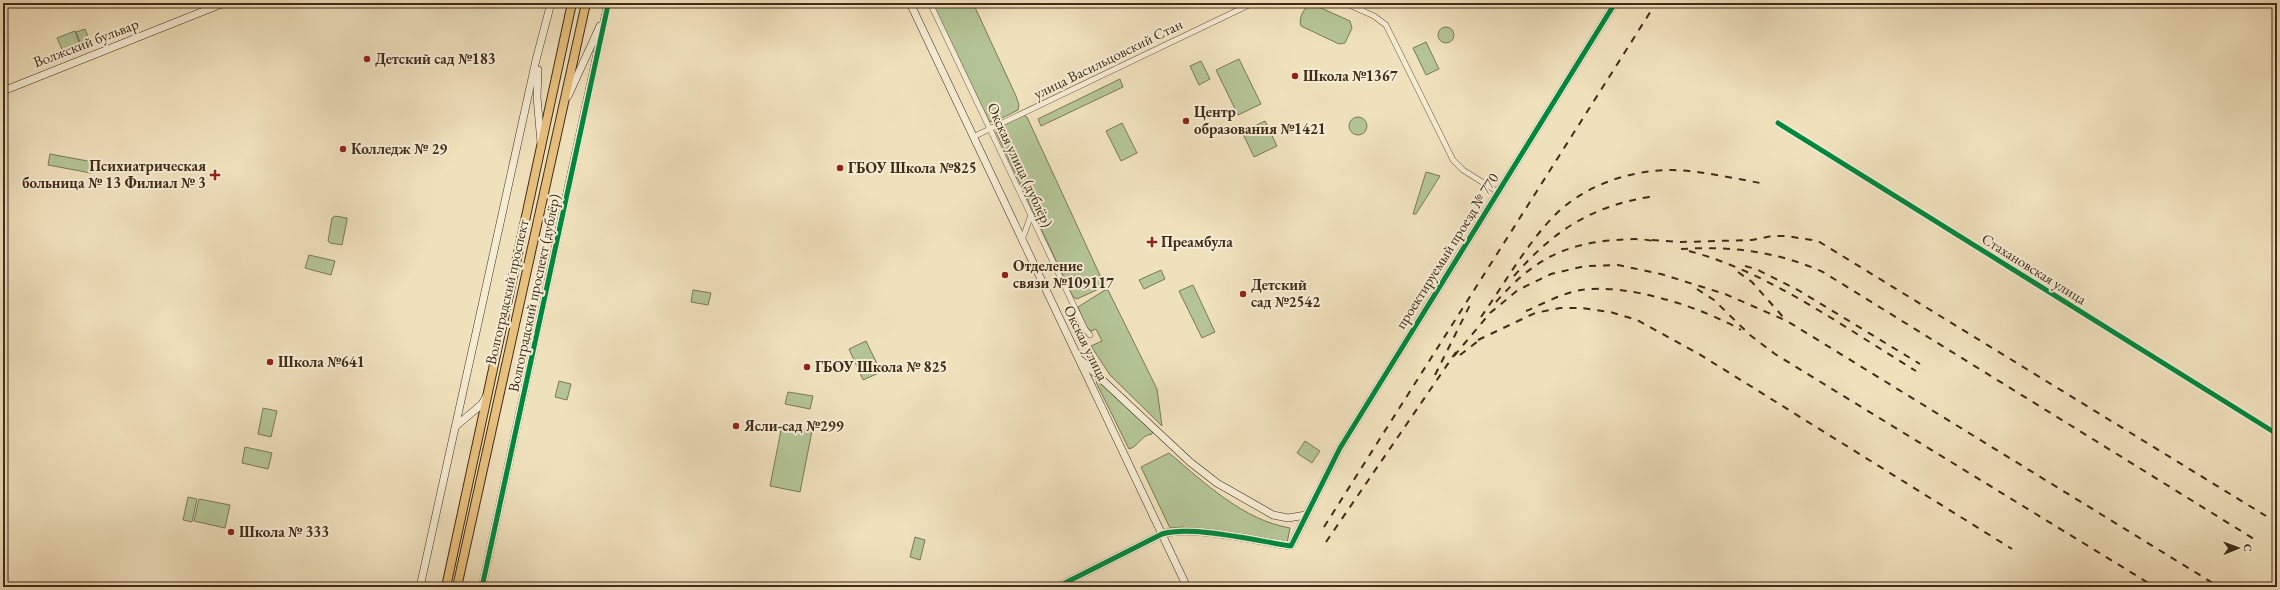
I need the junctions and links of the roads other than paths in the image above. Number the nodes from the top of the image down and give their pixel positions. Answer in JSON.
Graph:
{"nodes":[{"id":1,"x":224,"y":3,"type":"edge"},
{"id":2,"x":551,"y":3,"type":"edge"},
{"id":3,"x":572,"y":3,"type":"edge"},
{"id":4,"x":586,"y":3,"type":"edge"},
{"id":5,"x":910,"y":3,"type":"edge"},
{"id":6,"x":930,"y":3,"type":"edge"},
{"id":7,"x":1253,"y":3,"type":"edge"},
{"id":8,"x":1345,"y":3,"type":"edge"},
{"id":9,"x":1364,"y":3,"type":"edge"},
{"id":10,"x":1615,"y":3,"type":"edge"},
{"id":11,"x":608,"y":4,"type":"edge"},
{"id":12,"x":1361,"y":10,"type":"junction"},
{"id":13,"x":539,"y":54,"type":"junction"},
{"id":14,"x":3,"y":91,"type":"edge"},
{"id":15,"x":562,"y":110,"type":"junction"},
{"id":16,"x":1778,"y":123,"type":"dead end"},
{"id":17,"x":990,"y":128,"type":"junction"},
{"id":18,"x":973,"y":136,"type":"junction"},
{"id":19,"x":541,"y":149,"type":"junction"},
{"id":20,"x":1498,"y":192,"type":"junction"},
{"id":21,"x":1031,"y":215,"type":"junction"},
{"id":22,"x":1022,"y":240,"type":"junction"},
{"id":23,"x":1090,"y":335,"type":"dead end"},
{"id":24,"x":1079,"y":359,"type":"junction"},
{"id":25,"x":488,"y":394,"type":"junction"},
{"id":26,"x":455,"y":428,"type":"junction"},
{"id":27,"x":2277,"y":434,"type":"edge"},
{"id":28,"x":1306,"y":515,"type":"junction"},
{"id":29,"x":1162,"y":534,"type":"junction"},
{"id":30,"x":450,"y":573,"type":"junction"},
{"id":31,"x":420,"y":587,"type":"edge"},
{"id":32,"x":442,"y":587,"type":"edge"},
{"id":33,"x":446,"y":587,"type":"edge"},
{"id":34,"x":457,"y":587,"type":"edge"},
{"id":35,"x":482,"y":587,"type":"edge"},
{"id":36,"x":1057,"y":587,"type":"edge"},
{"id":37,"x":1187,"y":587,"type":"edge"}],
"edges":[{"from":1,"to":14,"type":"street","name":"Волжский бульвар"},
{"from":2,"to":13,"type":"street"},
{"from":3,"to":19,"type":"main road","name":"Волгоградский проспект"},
{"from":4,"to":15,"type":"main road","name":"Волгоградский проспект"},
{"from":5,"to":18,"type":"street","name":"Окская улица"},
{"from":6,"to":17,"type":"street","name":"Окская улица (дублёр)"},
{"from":7,"to":17,"type":"street","name":"улица Васильцовский Стан"},
{"from":8,"to":12,"type":"street"},
{"from":9,"to":12,"type":"street"},
{"from":10,"to":20,"type":"street","name":"проектируемый проезд № 770"},
{"from":11,"to":15,"type":"street","name":"Волгоградский проспект (дублёр)"},
{"from":11,"to":35,"type":"street","name":"Волгоградский проспект (дублёр)"},
{"from":12,"to":20,"type":"street"},
{"from":13,"to":19,"type":"street"},
{"from":13,"to":26,"type":"street"},
{"from":15,"to":34,"type":"main road","name":"Волгоградский проспект"},
{"from":16,"to":27,"type":"street","name":"Стахановская улица"},
{"from":17,"to":18,"type":"street","name":"улица Васильцовский Стан"},
{"from":17,"to":21,"type":"street","name":"Окская улица (дублёр)"},
{"from":18,"to":22,"type":"street","name":"Окская улица"},
{"from":19,"to":25,"type":"main road","name":"Волгоградский проспект"},
{"from":20,"to":28,"type":"street","name":"проектируемый проезд № 770"},
{"from":21,"to":22,"type":"street"},
{"from":21,"to":23,"type":"street","name":"Окская улица (дублёр)"},
{"from":22,"to":24,"type":"street","name":"Окская улица"},
{"from":24,"to":28,"type":"street"},
{"from":24,"to":29,"type":"street","name":"Окская улица"},
{"from":25,"to":26,"type":"street"},
{"from":25,"to":30,"type":"main road","name":"Волгоградский проспект"},
{"from":26,"to":31,"type":"street"},
{"from":28,"to":29,"type":"street","name":"проектируемый проезд № 770"},
{"from":29,"to":36,"type":"street"},
{"from":29,"to":37,"type":"street","name":"Окская улица"},
{"from":30,"to":32,"type":"street"},
{"from":30,"to":33,"type":"main road","name":"Волгоградский проспект"}]}
